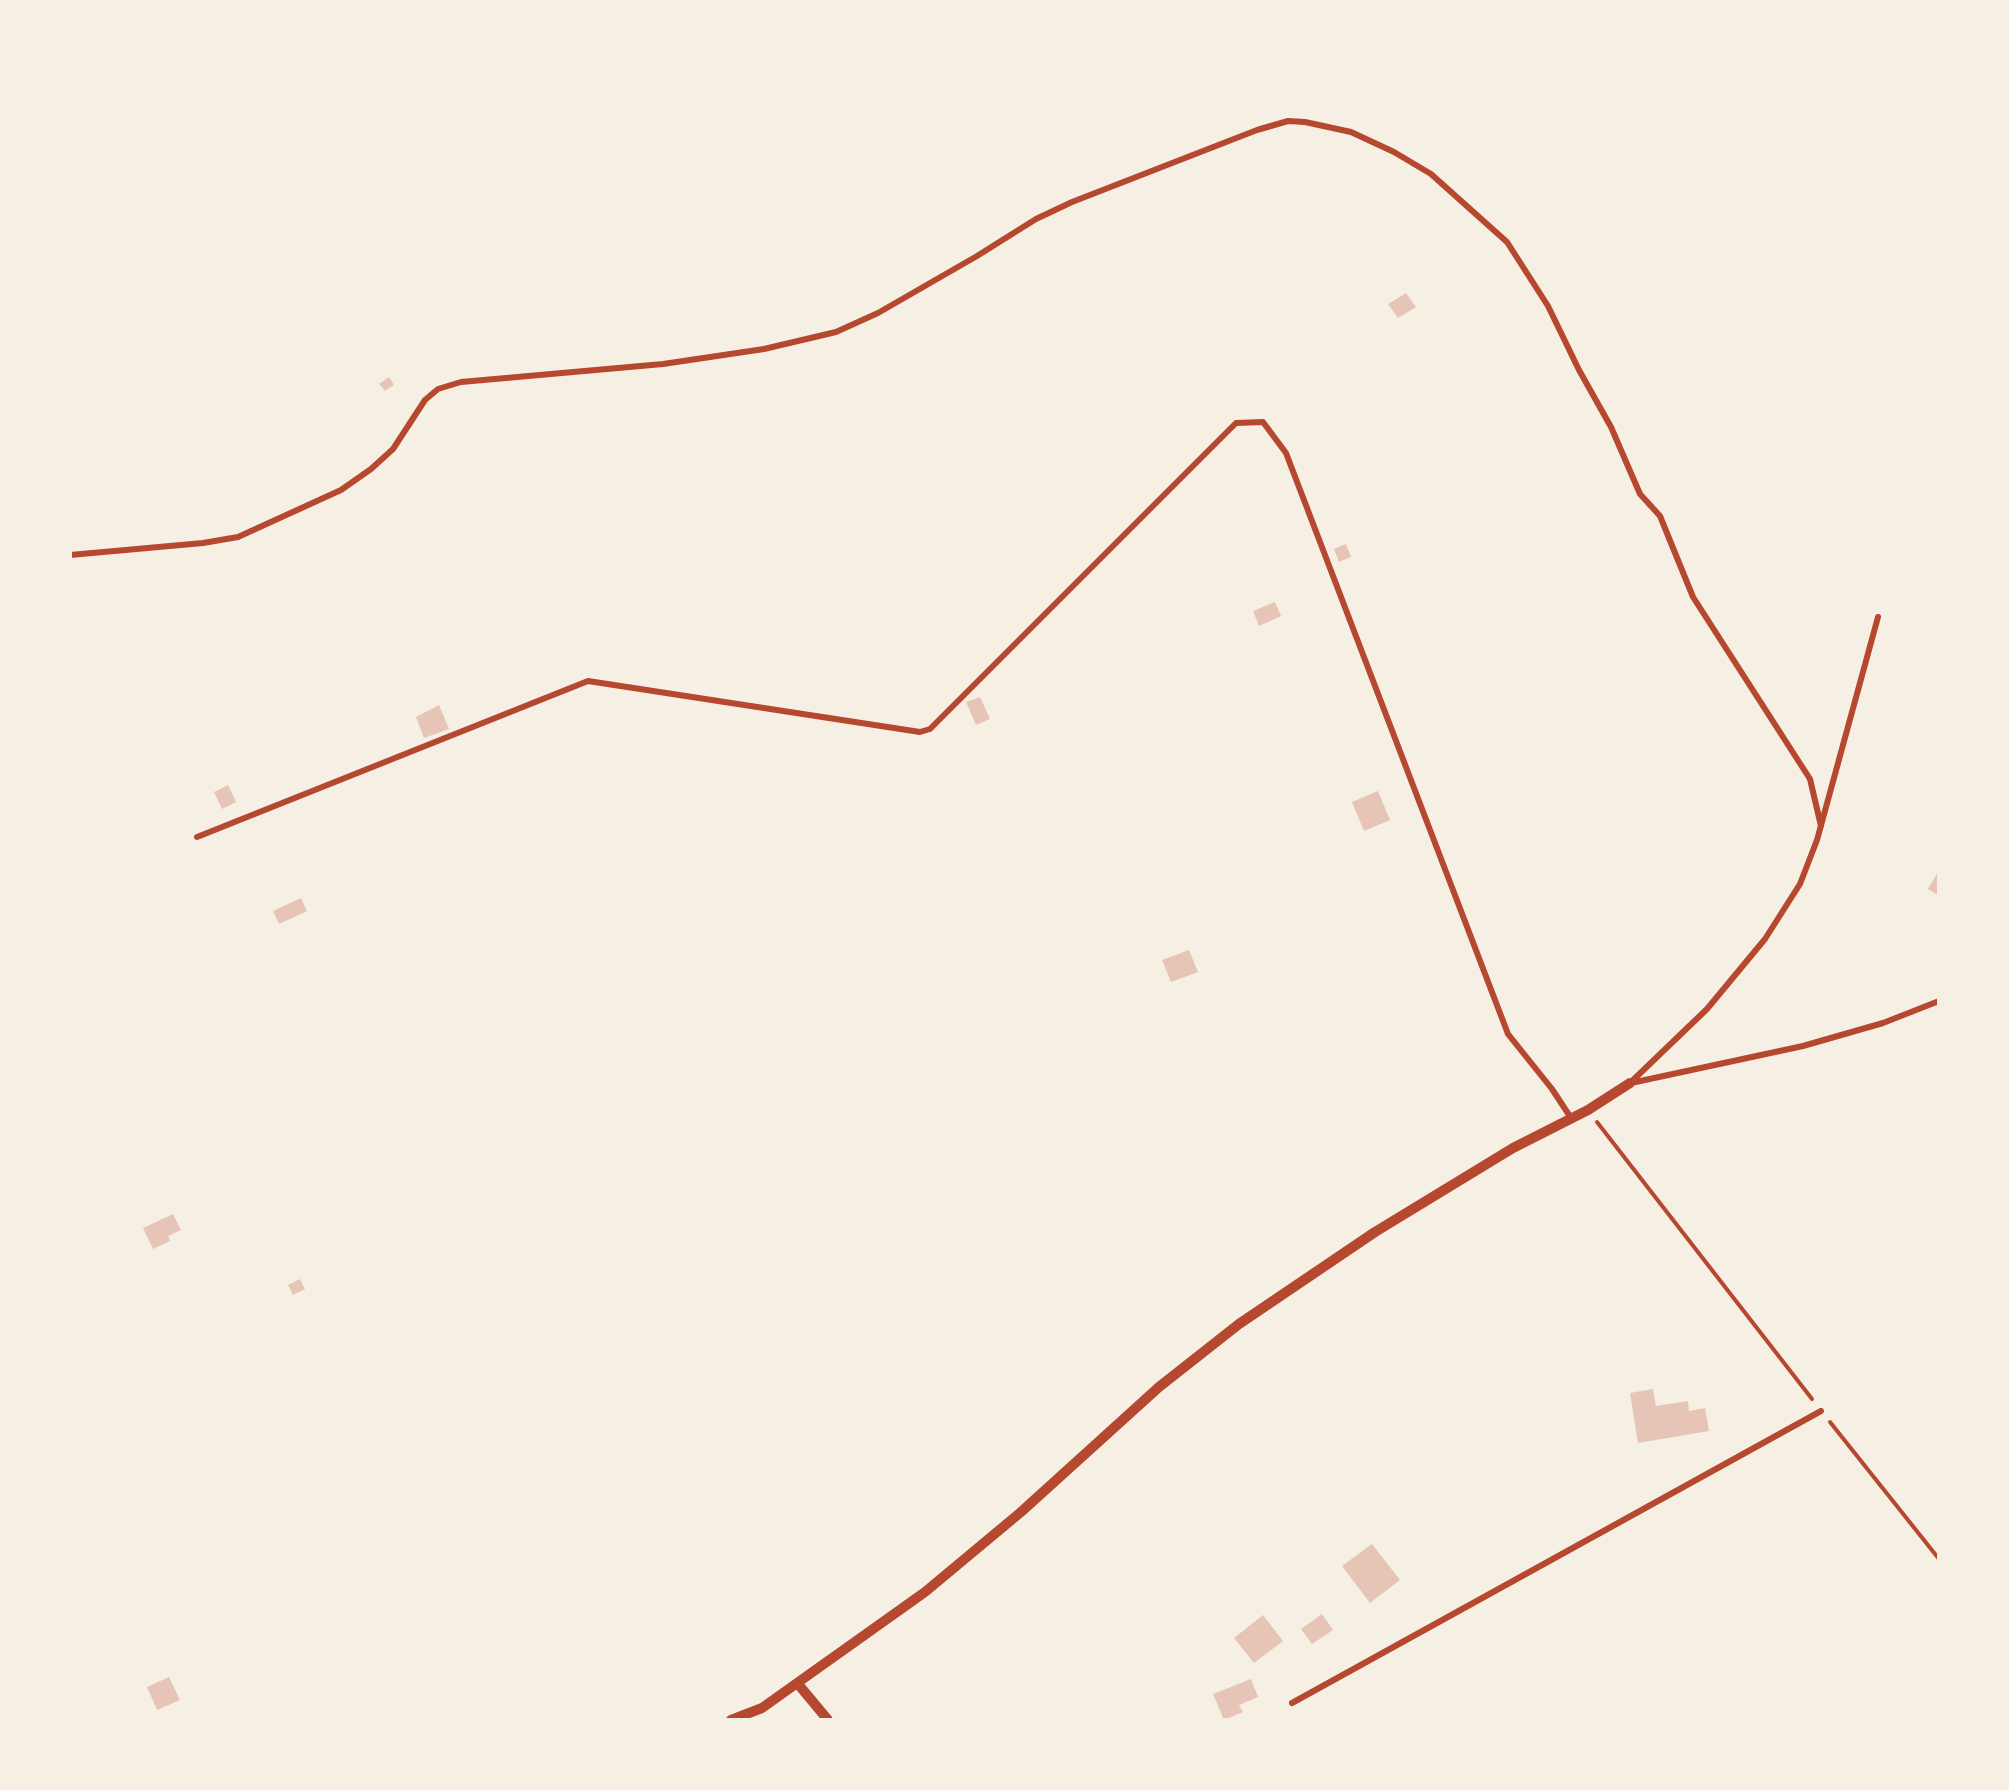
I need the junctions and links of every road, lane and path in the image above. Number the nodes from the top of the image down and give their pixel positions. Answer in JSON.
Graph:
{"nodes":[{"id":1,"x":70,"y":555,"type":"edge"},
{"id":2,"x":1878,"y":617,"type":"dead end"},
{"id":3,"x":1821,"y":826,"type":"junction"},
{"id":4,"x":196,"y":837,"type":"dead end"},
{"id":5,"x":1939,"y":1001,"type":"edge"},
{"id":6,"x":1630,"y":1083,"type":"junction"},
{"id":7,"x":1588,"y":1110,"type":"junction"},
{"id":8,"x":1570,"y":1118,"type":"junction"},
{"id":9,"x":1822,"y":1411,"type":"junction"},
{"id":10,"x":1939,"y":1559,"type":"edge"},
{"id":11,"x":798,"y":1684,"type":"junction"},
{"id":12,"x":1292,"y":1703,"type":"dead end"},
{"id":13,"x":731,"y":1720,"type":"edge"},
{"id":14,"x":828,"y":1720,"type":"edge"}],
"edges":[{"from":1,"to":3,"type":"lane"},
{"from":2,"to":3,"type":"lane"},
{"from":3,"to":6,"type":"lane"},
{"from":4,"to":8,"type":"lane"},
{"from":5,"to":6,"type":"lane"},
{"from":6,"to":7,"type":"street"},
{"from":7,"to":8,"type":"street"},
{"from":7,"to":9,"type":"path"},
{"from":8,"to":11,"type":"street"},
{"from":9,"to":10,"type":"path"},
{"from":9,"to":12,"type":"lane"},
{"from":11,"to":13,"type":"street"},
{"from":11,"to":14,"type":"street"}]}
